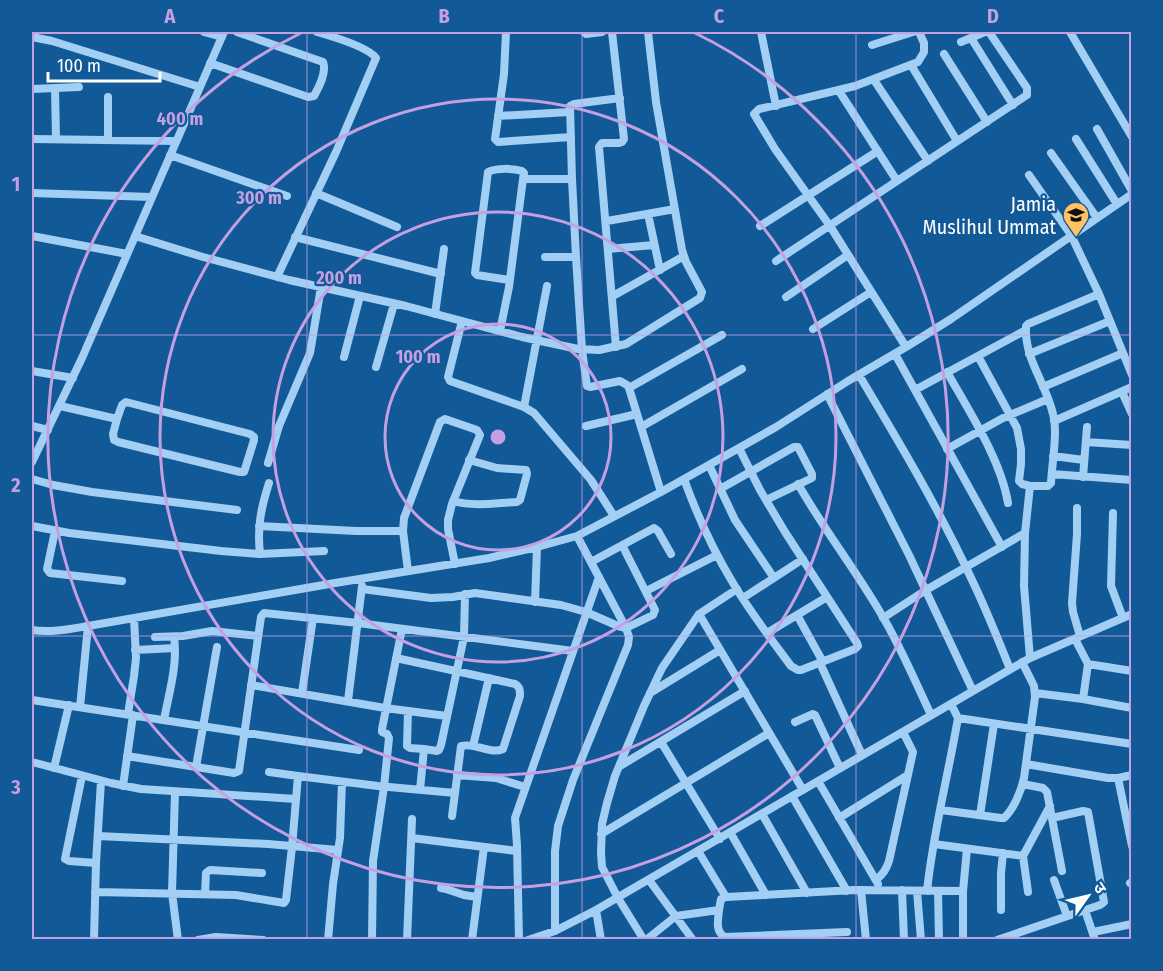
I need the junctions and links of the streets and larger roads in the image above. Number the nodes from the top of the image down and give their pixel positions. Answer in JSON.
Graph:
{"nodes":[{"id":1,"x":204,"y":32,"type":"edge"},
{"id":2,"x":237,"y":32,"type":"edge"},
{"id":3,"x":317,"y":32,"type":"edge"},
{"id":4,"x":506,"y":32,"type":"edge"},
{"id":5,"x":584,"y":32,"type":"edge"},
{"id":6,"x":602,"y":32,"type":"edge"},
{"id":7,"x":612,"y":32,"type":"edge"},
{"id":8,"x":648,"y":32,"type":"edge"},
{"id":9,"x":761,"y":32,"type":"edge"},
{"id":10,"x":913,"y":32,"type":"edge"},
{"id":11,"x":919,"y":32,"type":"edge"},
{"id":12,"x":987,"y":32,"type":"edge"},
{"id":13,"x":1070,"y":32,"type":"edge"},
{"id":14,"x":223,"y":34,"type":"edge"},
{"id":15,"x":32,"y":37,"type":"edge"},
{"id":16,"x":971,"y":38,"type":"junction"},
{"id":17,"x":961,"y":42,"type":"dead end"},
{"id":18,"x":872,"y":45,"type":"dead end"},
{"id":19,"x":944,"y":54,"type":"dead end"},
{"id":20,"x":210,"y":63,"type":"junction"},
{"id":21,"x":911,"y":66,"type":"junction"},
{"id":22,"x":874,"y":80,"type":"junction"},
{"id":23,"x":79,"y":87,"type":"dead end"},
{"id":24,"x":200,"y":87,"type":"junction"},
{"id":25,"x":32,"y":88,"type":"edge"},
{"id":26,"x":55,"y":88,"type":"junction"},
{"id":27,"x":839,"y":91,"type":"junction"},
{"id":28,"x":108,"y":97,"type":"dead end"},
{"id":29,"x":620,"y":98,"type":"junction"},
{"id":30,"x":776,"y":105,"type":"junction"},
{"id":31,"x":1013,"y":105,"type":"junction"},
{"id":32,"x":570,"y":112,"type":"junction"},
{"id":33,"x":498,"y":116,"type":"junction"},
{"id":34,"x":987,"y":122,"type":"junction"},
{"id":35,"x":1097,"y":129,"type":"dead end"},
{"id":36,"x":571,"y":137,"type":"junction"},
{"id":37,"x":1131,"y":137,"type":"edge"},
{"id":38,"x":32,"y":139,"type":"edge"},
{"id":39,"x":1076,"y":139,"type":"dead end"},
{"id":40,"x":56,"y":140,"type":"junction"},
{"id":41,"x":108,"y":140,"type":"junction"},
{"id":42,"x":176,"y":141,"type":"junction"},
{"id":43,"x":957,"y":141,"type":"junction"},
{"id":44,"x":878,"y":151,"type":"junction"},
{"id":45,"x":1051,"y":153,"type":"dead end"},
{"id":46,"x":170,"y":155,"type":"junction"},
{"id":47,"x":928,"y":160,"type":"junction"},
{"id":48,"x":1029,"y":175,"type":"dead end"},
{"id":49,"x":523,"y":179,"type":"junction"},
{"id":50,"x":572,"y":179,"type":"junction"},
{"id":51,"x":897,"y":181,"type":"junction"},
{"id":52,"x":1131,"y":192,"type":"edge"},
{"id":53,"x":32,"y":193,"type":"edge"},
{"id":54,"x":316,"y":193,"type":"junction"},
{"id":55,"x":807,"y":195,"type":"junction"},
{"id":56,"x":287,"y":196,"type":"dead end"},
{"id":57,"x":152,"y":197,"type":"junction"},
{"id":58,"x":1117,"y":204,"type":"junction"},
{"id":59,"x":675,"y":209,"type":"junction"},
{"id":60,"x":648,"y":214,"type":"junction"},
{"id":61,"x":1097,"y":218,"type":"junction"},
{"id":62,"x":606,"y":221,"type":"junction"},
{"id":63,"x":760,"y":226,"type":"dead end"},
{"id":64,"x":830,"y":226,"type":"junction"},
{"id":65,"x":397,"y":227,"type":"dead end"},
{"id":66,"x":1071,"y":235,"type":"junction"},
{"id":67,"x":32,"y":236,"type":"edge"},
{"id":68,"x":135,"y":236,"type":"junction"},
{"id":69,"x":295,"y":237,"type":"junction"},
{"id":70,"x":654,"y":245,"type":"junction"},
{"id":71,"x":444,"y":249,"type":"dead end"},
{"id":72,"x":608,"y":249,"type":"junction"},
{"id":73,"x":126,"y":254,"type":"junction"},
{"id":74,"x":848,"y":255,"type":"junction"},
{"id":75,"x":684,"y":256,"type":"junction"},
{"id":76,"x":545,"y":257,"type":"dead end"},
{"id":77,"x":576,"y":257,"type":"junction"},
{"id":78,"x":776,"y":261,"type":"dead end"},
{"id":79,"x":660,"y":270,"type":"junction"},
{"id":80,"x":441,"y":274,"type":"junction"},
{"id":81,"x":276,"y":277,"type":"junction"},
{"id":82,"x":509,"y":280,"type":"junction"},
{"id":83,"x":547,"y":286,"type":"dead end"},
{"id":84,"x":321,"y":287,"type":"junction"},
{"id":85,"x":871,"y":292,"type":"junction"},
{"id":86,"x":1099,"y":294,"type":"junction"},
{"id":87,"x":360,"y":296,"type":"junction"},
{"id":88,"x":613,"y":296,"type":"junction"},
{"id":89,"x":786,"y":297,"type":"dead end"},
{"id":90,"x":394,"y":304,"type":"junction"},
{"id":91,"x":435,"y":314,"type":"junction"},
{"id":92,"x":462,"y":321,"type":"junction"},
{"id":93,"x":1110,"y":321,"type":"junction"},
{"id":94,"x":813,"y":329,"type":"dead end"},
{"id":95,"x":1026,"y":330,"type":"junction"},
{"id":96,"x":500,"y":331,"type":"junction"},
{"id":97,"x":722,"y":335,"type":"dead end"},
{"id":98,"x":538,"y":340,"type":"junction"},
{"id":99,"x":616,"y":347,"type":"junction"},
{"id":100,"x":906,"y":347,"type":"junction"},
{"id":101,"x":582,"y":350,"type":"junction"},
{"id":102,"x":1123,"y":353,"type":"junction"},
{"id":103,"x":895,"y":354,"type":"junction"},
{"id":104,"x":1029,"y":354,"type":"junction"},
{"id":105,"x":978,"y":356,"type":"junction"},
{"id":106,"x":344,"y":357,"type":"dead end"},
{"id":107,"x":376,"y":367,"type":"dead end"},
{"id":108,"x":742,"y":369,"type":"dead end"},
{"id":109,"x":32,"y":371,"type":"edge"},
{"id":110,"x":947,"y":372,"type":"junction"},
{"id":111,"x":859,"y":375,"type":"junction"},
{"id":112,"x":1131,"y":375,"type":"edge"},
{"id":113,"x":73,"y":378,"type":"junction"},
{"id":114,"x":1043,"y":387,"type":"junction"},
{"id":115,"x":1131,"y":387,"type":"edge"},
{"id":116,"x":629,"y":388,"type":"junction"},
{"id":117,"x":915,"y":390,"type":"junction"},
{"id":118,"x":1122,"y":392,"type":"junction"},
{"id":119,"x":827,"y":394,"type":"junction"},
{"id":120,"x":1048,"y":399,"type":"junction"},
{"id":121,"x":60,"y":406,"type":"junction"},
{"id":122,"x":524,"y":407,"type":"junction"},
{"id":123,"x":1130,"y":408,"type":"edge"},
{"id":124,"x":637,"y":414,"type":"junction"},
{"id":125,"x":1011,"y":415,"type":"junction"},
{"id":126,"x":117,"y":419,"type":"junction"},
{"id":127,"x":1054,"y":421,"type":"junction"},
{"id":128,"x":32,"y":426,"type":"edge"},
{"id":129,"x":586,"y":426,"type":"dead end"},
{"id":130,"x":641,"y":427,"type":"junction"},
{"id":131,"x":1087,"y":427,"type":"dead end"},
{"id":132,"x":48,"y":429,"type":"junction"},
{"id":133,"x":980,"y":430,"type":"junction"},
{"id":134,"x":1086,"y":442,"type":"junction"},
{"id":135,"x":1131,"y":445,"type":"edge"},
{"id":136,"x":739,"y":448,"type":"junction"},
{"id":137,"x":947,"y":449,"type":"junction"},
{"id":138,"x":1053,"y":456,"type":"junction"},
{"id":139,"x":470,"y":460,"type":"junction"},
{"id":140,"x":1084,"y":460,"type":"junction"},
{"id":141,"x":32,"y":462,"type":"edge"},
{"id":142,"x":268,"y":463,"type":"dead end"},
{"id":143,"x":709,"y":465,"type":"junction"},
{"id":144,"x":751,"y":471,"type":"junction"},
{"id":145,"x":1052,"y":474,"type":"junction"},
{"id":146,"x":1083,"y":477,"type":"junction"},
{"id":147,"x":32,"y":479,"type":"edge"},
{"id":148,"x":684,"y":479,"type":"junction"},
{"id":149,"x":1131,"y":480,"type":"edge"},
{"id":150,"x":269,"y":483,"type":"dead end"},
{"id":151,"x":798,"y":484,"type":"junction"},
{"id":152,"x":1030,"y":486,"type":"junction"},
{"id":153,"x":720,"y":489,"type":"junction"},
{"id":154,"x":662,"y":492,"type":"junction"},
{"id":155,"x":766,"y":500,"type":"junction"},
{"id":156,"x":453,"y":501,"type":"junction"},
{"id":157,"x":1008,"y":503,"type":"dead end"},
{"id":158,"x":1077,"y":508,"type":"dead end"},
{"id":159,"x":237,"y":510,"type":"dead end"},
{"id":160,"x":1113,"y":513,"type":"dead end"},
{"id":161,"x":614,"y":516,"type":"junction"},
{"id":162,"x":32,"y":526,"type":"edge"},
{"id":163,"x":259,"y":526,"type":"junction"},
{"id":164,"x":56,"y":531,"type":"junction"},
{"id":165,"x":403,"y":531,"type":"junction"},
{"id":166,"x":1025,"y":533,"type":"junction"},
{"id":167,"x":577,"y":536,"type":"junction"},
{"id":168,"x":622,"y":545,"type":"junction"},
{"id":169,"x":1002,"y":547,"type":"junction"},
{"id":170,"x":537,"y":548,"type":"junction"},
{"id":171,"x":324,"y":551,"type":"dead end"},
{"id":172,"x":260,"y":554,"type":"junction"},
{"id":173,"x":671,"y":554,"type":"dead end"},
{"id":174,"x":717,"y":555,"type":"junction"},
{"id":175,"x":803,"y":559,"type":"junction"},
{"id":176,"x":591,"y":562,"type":"junction"},
{"id":177,"x":455,"y":564,"type":"junction"},
{"id":178,"x":966,"y":568,"type":"junction"},
{"id":179,"x":408,"y":571,"type":"junction"},
{"id":180,"x":599,"y":577,"type":"junction"},
{"id":181,"x":774,"y":578,"type":"junction"},
{"id":182,"x":363,"y":579,"type":"junction"},
{"id":183,"x":122,"y":581,"type":"dead end"},
{"id":184,"x":362,"y":589,"type":"junction"},
{"id":185,"x":737,"y":589,"type":"junction"},
{"id":186,"x":926,"y":590,"type":"junction"},
{"id":187,"x":646,"y":591,"type":"junction"},
{"id":188,"x":465,"y":594,"type":"junction"},
{"id":189,"x":827,"y":597,"type":"junction"},
{"id":190,"x":743,"y":598,"type":"junction"},
{"id":191,"x":535,"y":602,"type":"junction"},
{"id":192,"x":586,"y":612,"type":"junction"},
{"id":193,"x":699,"y":614,"type":"junction"},
{"id":194,"x":797,"y":615,"type":"junction"},
{"id":195,"x":1127,"y":616,"type":"edge"},
{"id":196,"x":135,"y":618,"type":"junction"},
{"id":197,"x":313,"y":618,"type":"junction"},
{"id":198,"x":883,"y":618,"type":"junction"},
{"id":199,"x":357,"y":623,"type":"junction"},
{"id":200,"x":88,"y":626,"type":"junction"},
{"id":201,"x":626,"y":628,"type":"junction"},
{"id":202,"x":402,"y":629,"type":"junction"},
{"id":203,"x":32,"y":630,"type":"edge"},
{"id":204,"x":767,"y":633,"type":"junction"},
{"id":205,"x":258,"y":636,"type":"junction"},
{"id":206,"x":155,"y":637,"type":"dead end"},
{"id":207,"x":174,"y":637,"type":"junction"},
{"id":208,"x":465,"y":637,"type":"junction"},
{"id":209,"x":1077,"y":638,"type":"junction"},
{"id":210,"x":217,"y":647,"type":"dead end"},
{"id":211,"x":176,"y":648,"type":"junction"},
{"id":212,"x":135,"y":650,"type":"junction"},
{"id":213,"x":720,"y":650,"type":"junction"},
{"id":214,"x":573,"y":651,"type":"junction"},
{"id":215,"x":396,"y":658,"type":"junction"},
{"id":216,"x":1026,"y":660,"type":"junction"},
{"id":217,"x":822,"y":662,"type":"junction"},
{"id":218,"x":1088,"y":664,"type":"junction"},
{"id":219,"x":1010,"y":669,"type":"junction"},
{"id":220,"x":458,"y":671,"type":"junction"},
{"id":221,"x":1131,"y":671,"type":"edge"},
{"id":222,"x":489,"y":678,"type":"junction"},
{"id":223,"x":251,"y":685,"type":"junction"},
{"id":224,"x":744,"y":691,"type":"junction"},
{"id":225,"x":973,"y":691,"type":"junction"},
{"id":226,"x":302,"y":693,"type":"junction"},
{"id":227,"x":650,"y":693,"type":"junction"},
{"id":228,"x":1035,"y":693,"type":"junction"},
{"id":229,"x":1083,"y":699,"type":"junction"},
{"id":230,"x":32,"y":700,"type":"edge"},
{"id":231,"x":348,"y":701,"type":"junction"},
{"id":232,"x":951,"y":704,"type":"junction"},
{"id":233,"x":69,"y":705,"type":"junction"},
{"id":234,"x":80,"y":707,"type":"junction"},
{"id":235,"x":385,"y":708,"type":"junction"},
{"id":236,"x":1131,"y":708,"type":"edge"},
{"id":237,"x":408,"y":711,"type":"junction"},
{"id":238,"x":130,"y":715,"type":"junction"},
{"id":239,"x":931,"y":715,"type":"junction"},
{"id":240,"x":447,"y":716,"type":"junction"},
{"id":241,"x":958,"y":718,"type":"junction"},
{"id":242,"x":164,"y":720,"type":"junction"},
{"id":243,"x":795,"y":722,"type":"dead end"},
{"id":244,"x":994,"y":724,"type":"junction"},
{"id":245,"x":203,"y":726,"type":"junction"},
{"id":246,"x":1029,"y":729,"type":"junction"},
{"id":247,"x":244,"y":732,"type":"junction"},
{"id":248,"x":903,"y":732,"type":"junction"},
{"id":249,"x":769,"y":733,"type":"junction"},
{"id":250,"x":661,"y":742,"type":"junction"},
{"id":251,"x":1131,"y":744,"type":"edge"},
{"id":252,"x":473,"y":746,"type":"junction"},
{"id":253,"x":424,"y":749,"type":"junction"},
{"id":254,"x":359,"y":750,"type":"dead end"},
{"id":255,"x":127,"y":756,"type":"junction"},
{"id":256,"x":862,"y":756,"type":"junction"},
{"id":257,"x":32,"y":762,"type":"edge"},
{"id":258,"x":1026,"y":764,"type":"junction"},
{"id":259,"x":196,"y":767,"type":"junction"},
{"id":260,"x":619,"y":767,"type":"junction"},
{"id":261,"x":54,"y":768,"type":"junction"},
{"id":262,"x":840,"y":768,"type":"junction"},
{"id":263,"x":269,"y":772,"type":"dead end"},
{"id":264,"x":457,"y":775,"type":"junction"},
{"id":265,"x":908,"y":775,"type":"junction"},
{"id":266,"x":1131,"y":775,"type":"edge"},
{"id":267,"x":82,"y":776,"type":"junction"},
{"id":268,"x":298,"y":776,"type":"junction"},
{"id":269,"x":1118,"y":778,"type":"junction"},
{"id":270,"x":101,"y":781,"type":"junction"},
{"id":271,"x":818,"y":781,"type":"junction"},
{"id":272,"x":342,"y":782,"type":"junction"},
{"id":273,"x":686,"y":783,"type":"junction"},
{"id":274,"x":1023,"y":784,"type":"junction"},
{"id":275,"x":123,"y":786,"type":"junction"},
{"id":276,"x":384,"y":787,"type":"junction"},
{"id":277,"x":525,"y":787,"type":"junction"},
{"id":278,"x":420,"y":790,"type":"junction"},
{"id":279,"x":802,"y":790,"type":"junction"},
{"id":280,"x":176,"y":792,"type":"junction"},
{"id":281,"x":455,"y":793,"type":"junction"},
{"id":282,"x":792,"y":796,"type":"junction"},
{"id":283,"x":296,"y":799,"type":"junction"},
{"id":284,"x":1050,"y":806,"type":"junction"},
{"id":285,"x":941,"y":810,"type":"junction"},
{"id":286,"x":762,"y":814,"type":"junction"},
{"id":287,"x":980,"y":815,"type":"junction"},
{"id":288,"x":452,"y":816,"type":"dead end"},
{"id":289,"x":839,"y":818,"type":"junction"},
{"id":290,"x":412,"y":819,"type":"dead end"},
{"id":291,"x":1052,"y":819,"type":"junction"},
{"id":292,"x":730,"y":832,"type":"junction"},
{"id":293,"x":602,"y":834,"type":"junction"},
{"id":294,"x":98,"y":836,"type":"junction"},
{"id":295,"x":412,"y":838,"type":"junction"},
{"id":296,"x":720,"y":838,"type":"junction"},
{"id":297,"x":174,"y":839,"type":"junction"},
{"id":298,"x":934,"y":844,"type":"junction"},
{"id":299,"x":1131,"y":846,"type":"edge"},
{"id":300,"x":292,"y":847,"type":"junction"},
{"id":301,"x":484,"y":847,"type":"junction"},
{"id":302,"x":967,"y":849,"type":"junction"},
{"id":303,"x":338,"y":850,"type":"junction"},
{"id":304,"x":518,"y":851,"type":"junction"},
{"id":305,"x":698,"y":851,"type":"junction"},
{"id":306,"x":1003,"y":853,"type":"junction"},
{"id":307,"x":1023,"y":856,"type":"junction"},
{"id":308,"x":96,"y":863,"type":"junction"},
{"id":309,"x":1062,"y":870,"type":"dead end"},
{"id":310,"x":262,"y":873,"type":"dead end"},
{"id":311,"x":649,"y":880,"type":"junction"},
{"id":312,"x":876,"y":880,"type":"junction"},
{"id":313,"x":1054,"y":880,"type":"dead end"},
{"id":314,"x":441,"y":888,"type":"dead end"},
{"id":315,"x":861,"y":890,"type":"junction"},
{"id":316,"x":882,"y":890,"type":"junction"},
{"id":317,"x":902,"y":890,"type":"junction"},
{"id":318,"x":847,"y":891,"type":"junction"},
{"id":319,"x":917,"y":891,"type":"junction"},
{"id":320,"x":927,"y":891,"type":"junction"},
{"id":321,"x":938,"y":891,"type":"junction"},
{"id":322,"x":963,"y":891,"type":"junction"},
{"id":323,"x":95,"y":892,"type":"junction"},
{"id":324,"x":1028,"y":892,"type":"dead end"},
{"id":325,"x":172,"y":893,"type":"junction"},
{"id":326,"x":807,"y":893,"type":"junction"},
{"id":327,"x":205,"y":894,"type":"junction"},
{"id":328,"x":766,"y":895,"type":"junction"},
{"id":329,"x":477,"y":897,"type":"junction"},
{"id":330,"x":726,"y":897,"type":"junction"},
{"id":331,"x":618,"y":898,"type":"junction"},
{"id":332,"x":597,"y":910,"type":"junction"},
{"id":333,"x":719,"y":910,"type":"junction"},
{"id":334,"x":1001,"y":910,"type":"dead end"},
{"id":335,"x":1085,"y":910,"type":"junction"},
{"id":336,"x":676,"y":916,"type":"junction"},
{"id":337,"x":1067,"y":916,"type":"junction"},
{"id":338,"x":1131,"y":924,"type":"edge"},
{"id":339,"x":555,"y":931,"type":"junction"},
{"id":340,"x":847,"y":933,"type":"dead end"},
{"id":341,"x":1094,"y":936,"type":"edge"},
{"id":342,"x":94,"y":939,"type":"edge"},
{"id":343,"x":178,"y":939,"type":"edge"},
{"id":344,"x":198,"y":939,"type":"edge"},
{"id":345,"x":218,"y":939,"type":"edge"},
{"id":346,"x":263,"y":939,"type":"edge"},
{"id":347,"x":328,"y":939,"type":"edge"},
{"id":348,"x":372,"y":939,"type":"edge"},
{"id":349,"x":407,"y":939,"type":"edge"},
{"id":350,"x":472,"y":939,"type":"edge"},
{"id":351,"x":519,"y":939,"type":"edge"},
{"id":352,"x":533,"y":939,"type":"edge"},
{"id":353,"x":601,"y":939,"type":"edge"},
{"id":354,"x":645,"y":939,"type":"edge"},
{"id":355,"x":693,"y":939,"type":"edge"},
{"id":356,"x":866,"y":939,"type":"edge"},
{"id":357,"x":904,"y":939,"type":"edge"},
{"id":358,"x":921,"y":939,"type":"edge"},
{"id":359,"x":939,"y":939,"type":"edge"},
{"id":360,"x":963,"y":939,"type":"edge"},
{"id":361,"x":997,"y":939,"type":"edge"}],
"edges":[{"from":1,"to":14,"type":"street"},
{"from":2,"to":20,"type":"street"},
{"from":3,"to":54,"type":"street"},
{"from":4,"to":33,"type":"street"},
{"from":5,"to":6,"type":"street"},
{"from":7,"to":29,"type":"street"},
{"from":8,"to":59,"type":"street"},
{"from":9,"to":30,"type":"street"},
{"from":10,"to":18,"type":"street"},
{"from":11,"to":21,"type":"street"},
{"from":12,"to":16,"type":"street"},
{"from":12,"to":31,"type":"street"},
{"from":13,"to":37,"type":"street"},
{"from":14,"to":20,"type":"street"},
{"from":15,"to":24,"type":"street"},
{"from":16,"to":17,"type":"street"},
{"from":16,"to":31,"type":"street"},
{"from":19,"to":34,"type":"street"},
{"from":20,"to":24,"type":"street"},
{"from":21,"to":22,"type":"street"},
{"from":21,"to":43,"type":"street"},
{"from":22,"to":27,"type":"street"},
{"from":22,"to":47,"type":"street"},
{"from":23,"to":26,"type":"street"},
{"from":24,"to":42,"type":"street"},
{"from":25,"to":26,"type":"street"},
{"from":26,"to":40,"type":"street"},
{"from":27,"to":30,"type":"street"},
{"from":27,"to":44,"type":"street"},
{"from":28,"to":41,"type":"street"},
{"from":29,"to":32,"type":"street"},
{"from":29,"to":62,"type":"street"},
{"from":30,"to":55,"type":"street"},
{"from":31,"to":34,"type":"street"},
{"from":32,"to":33,"type":"street"},
{"from":32,"to":36,"type":"street"},
{"from":33,"to":36,"type":"street"},
{"from":34,"to":43,"type":"street"},
{"from":35,"to":52,"type":"street"},
{"from":36,"to":50,"type":"street"},
{"from":38,"to":40,"type":"street"},
{"from":39,"to":58,"type":"street"},
{"from":40,"to":41,"type":"street"},
{"from":41,"to":42,"type":"street"},
{"from":42,"to":46,"type":"street"},
{"from":43,"to":47,"type":"street"},
{"from":44,"to":51,"type":"street"},
{"from":44,"to":55,"type":"street"},
{"from":45,"to":61,"type":"street"},
{"from":46,"to":56,"type":"street"},
{"from":46,"to":57,"type":"street"},
{"from":47,"to":51,"type":"street"},
{"from":48,"to":66,"type":"street"},
{"from":49,"to":50,"type":"street"},
{"from":49,"to":82,"type":"street"},
{"from":49,"to":82,"type":"street"},
{"from":50,"to":77,"type":"street"},
{"from":51,"to":64,"type":"street"},
{"from":52,"to":58,"type":"street"},
{"from":53,"to":57,"type":"street"},
{"from":54,"to":65,"type":"street"},
{"from":54,"to":69,"type":"street"},
{"from":55,"to":63,"type":"street"},
{"from":55,"to":64,"type":"street"},
{"from":57,"to":68,"type":"street"},
{"from":58,"to":61,"type":"street"},
{"from":59,"to":60,"type":"street"},
{"from":59,"to":75,"type":"street"},
{"from":60,"to":62,"type":"street"},
{"from":60,"to":70,"type":"street"},
{"from":61,"to":66,"type":"street"},
{"from":62,"to":72,"type":"street"},
{"from":64,"to":74,"type":"street"},
{"from":64,"to":78,"type":"street"},
{"from":66,"to":86,"type":"street"},
{"from":66,"to":100,"type":"street"},
{"from":67,"to":73,"type":"street"},
{"from":68,"to":73,"type":"street"},
{"from":68,"to":81,"type":"street"},
{"from":69,"to":80,"type":"street"},
{"from":69,"to":81,"type":"street"},
{"from":70,"to":72,"type":"street"},
{"from":70,"to":79,"type":"street"},
{"from":71,"to":80,"type":"street"},
{"from":72,"to":88,"type":"street"},
{"from":73,"to":113,"type":"street"},
{"from":74,"to":85,"type":"street"},
{"from":74,"to":89,"type":"street"},
{"from":75,"to":79,"type":"street"},
{"from":75,"to":99,"type":"street"},
{"from":76,"to":77,"type":"street"},
{"from":77,"to":101,"type":"street"},
{"from":79,"to":88,"type":"street"},
{"from":80,"to":91,"type":"street"},
{"from":81,"to":84,"type":"street"},
{"from":82,"to":96,"type":"street"},
{"from":83,"to":98,"type":"street"},
{"from":84,"to":87,"type":"street"},
{"from":84,"to":142,"type":"street"},
{"from":85,"to":94,"type":"street"},
{"from":85,"to":100,"type":"street"},
{"from":86,"to":93,"type":"street"},
{"from":86,"to":95,"type":"street"},
{"from":87,"to":90,"type":"street"},
{"from":87,"to":106,"type":"street"},
{"from":88,"to":99,"type":"street"},
{"from":90,"to":91,"type":"street"},
{"from":90,"to":107,"type":"street"},
{"from":91,"to":92,"type":"street"},
{"from":92,"to":96,"type":"street"},
{"from":92,"to":122,"type":"street"},
{"from":93,"to":102,"type":"street"},
{"from":93,"to":104,"type":"street"},
{"from":95,"to":104,"type":"street"},
{"from":95,"to":105,"type":"street"},
{"from":96,"to":98,"type":"street"},
{"from":97,"to":116,"type":"street"},
{"from":98,"to":101,"type":"street"},
{"from":98,"to":122,"type":"street"},
{"from":99,"to":101,"type":"street"},
{"from":100,"to":103,"type":"street"},
{"from":101,"to":116,"type":"street"},
{"from":102,"to":112,"type":"street"},
{"from":102,"to":114,"type":"street"},
{"from":103,"to":111,"type":"street"},
{"from":103,"to":117,"type":"street"},
{"from":104,"to":114,"type":"street"},
{"from":105,"to":110,"type":"street"},
{"from":105,"to":125,"type":"street"},
{"from":108,"to":130,"type":"street"},
{"from":109,"to":113,"type":"street"},
{"from":110,"to":117,"type":"street"},
{"from":110,"to":133,"type":"street"},
{"from":111,"to":119,"type":"street"},
{"from":111,"to":178,"type":"street"},
{"from":113,"to":121,"type":"street"},
{"from":114,"to":120,"type":"street"},
{"from":115,"to":118,"type":"street"},
{"from":116,"to":124,"type":"street"},
{"from":117,"to":137,"type":"street"},
{"from":118,"to":123,"type":"street"},
{"from":118,"to":127,"type":"street"},
{"from":119,"to":136,"type":"street"},
{"from":119,"to":186,"type":"street"},
{"from":120,"to":125,"type":"street"},
{"from":120,"to":127,"type":"street"},
{"from":121,"to":126,"type":"street"},
{"from":121,"to":132,"type":"street"},
{"from":122,"to":161,"type":"street"},
{"from":124,"to":129,"type":"street"},
{"from":124,"to":130,"type":"street"},
{"from":125,"to":133,"type":"street"},
{"from":125,"to":152,"type":"street"},
{"from":126,"to":126,"type":"street"},
{"from":127,"to":138,"type":"street"},
{"from":128,"to":132,"type":"street"},
{"from":130,"to":154,"type":"street"},
{"from":131,"to":134,"type":"street"},
{"from":132,"to":141,"type":"street"},
{"from":133,"to":137,"type":"street"},
{"from":133,"to":157,"type":"street"},
{"from":134,"to":135,"type":"street"},
{"from":134,"to":140,"type":"street"},
{"from":136,"to":143,"type":"street"},
{"from":136,"to":144,"type":"street"},
{"from":137,"to":169,"type":"street"},
{"from":138,"to":140,"type":"street"},
{"from":138,"to":145,"type":"street"},
{"from":139,"to":156,"type":"street"},
{"from":139,"to":156,"type":"street"},
{"from":139,"to":165,"type":"street"},
{"from":140,"to":146,"type":"street"},
{"from":143,"to":148,"type":"street"},
{"from":143,"to":153,"type":"street"},
{"from":144,"to":151,"type":"street"},
{"from":144,"to":153,"type":"street"},
{"from":144,"to":155,"type":"street"},
{"from":145,"to":146,"type":"street"},
{"from":145,"to":152,"type":"street"},
{"from":146,"to":149,"type":"street"},
{"from":147,"to":159,"type":"street"},
{"from":148,"to":154,"type":"street"},
{"from":148,"to":174,"type":"street"},
{"from":150,"to":163,"type":"street"},
{"from":151,"to":155,"type":"street"},
{"from":151,"to":198,"type":"street"},
{"from":152,"to":166,"type":"street"},
{"from":153,"to":181,"type":"street"},
{"from":154,"to":161,"type":"street"},
{"from":155,"to":175,"type":"street"},
{"from":156,"to":177,"type":"street"},
{"from":158,"to":209,"type":"street"},
{"from":160,"to":195,"type":"street"},
{"from":161,"to":167,"type":"street"},
{"from":162,"to":164,"type":"street"},
{"from":163,"to":165,"type":"street"},
{"from":163,"to":172,"type":"street"},
{"from":164,"to":172,"type":"street"},
{"from":164,"to":183,"type":"street"},
{"from":165,"to":179,"type":"street"},
{"from":166,"to":169,"type":"street"},
{"from":166,"to":216,"type":"street"},
{"from":167,"to":170,"type":"street"},
{"from":167,"to":176,"type":"street"},
{"from":168,"to":173,"type":"street"},
{"from":168,"to":176,"type":"street"},
{"from":168,"to":187,"type":"street"},
{"from":169,"to":178,"type":"street"},
{"from":170,"to":177,"type":"street"},
{"from":170,"to":191,"type":"street"},
{"from":171,"to":172,"type":"street"},
{"from":174,"to":185,"type":"street"},
{"from":174,"to":187,"type":"street"},
{"from":175,"to":181,"type":"street"},
{"from":175,"to":189,"type":"street"},
{"from":176,"to":180,"type":"street"},
{"from":177,"to":179,"type":"street"},
{"from":178,"to":186,"type":"street"},
{"from":178,"to":219,"type":"street"},
{"from":179,"to":182,"type":"street"},
{"from":180,"to":192,"type":"street"},
{"from":180,"to":201,"type":"street"},
{"from":181,"to":190,"type":"street"},
{"from":182,"to":184,"type":"street"},
{"from":182,"to":196,"type":"street"},
{"from":184,"to":188,"type":"street"},
{"from":184,"to":199,"type":"street"},
{"from":185,"to":190,"type":"street"},
{"from":185,"to":193,"type":"street"},
{"from":186,"to":198,"type":"street"},
{"from":186,"to":225,"type":"street"},
{"from":187,"to":201,"type":"street"},
{"from":188,"to":191,"type":"street"},
{"from":188,"to":208,"type":"street"},
{"from":189,"to":194,"type":"street"},
{"from":189,"to":217,"type":"street"},
{"from":190,"to":204,"type":"street"},
{"from":191,"to":192,"type":"street"},
{"from":192,"to":201,"type":"street"},
{"from":192,"to":214,"type":"street"},
{"from":193,"to":213,"type":"street"},
{"from":193,"to":227,"type":"street"},
{"from":194,"to":204,"type":"street"},
{"from":194,"to":217,"type":"street"},
{"from":195,"to":209,"type":"street"},
{"from":196,"to":200,"type":"street"},
{"from":196,"to":212,"type":"street"},
{"from":197,"to":199,"type":"street"},
{"from":197,"to":205,"type":"street"},
{"from":197,"to":226,"type":"street"},
{"from":198,"to":239,"type":"street"},
{"from":199,"to":202,"type":"street"},
{"from":199,"to":231,"type":"street"},
{"from":200,"to":203,"type":"street"},
{"from":200,"to":234,"type":"street"},
{"from":201,"to":339,"type":"street"},
{"from":202,"to":208,"type":"street"},
{"from":202,"to":215,"type":"street"},
{"from":204,"to":217,"type":"street"},
{"from":205,"to":207,"type":"street"},
{"from":205,"to":223,"type":"street"},
{"from":206,"to":207,"type":"street"},
{"from":207,"to":211,"type":"street"},
{"from":208,"to":214,"type":"street"},
{"from":208,"to":220,"type":"street"},
{"from":209,"to":216,"type":"street"},
{"from":209,"to":218,"type":"street"},
{"from":210,"to":245,"type":"street"},
{"from":211,"to":212,"type":"street"},
{"from":211,"to":242,"type":"street"},
{"from":212,"to":238,"type":"street"},
{"from":213,"to":224,"type":"street"},
{"from":213,"to":227,"type":"street"},
{"from":214,"to":277,"type":"street"},
{"from":215,"to":220,"type":"street"},
{"from":215,"to":235,"type":"street"},
{"from":216,"to":219,"type":"street"},
{"from":216,"to":228,"type":"street"},
{"from":217,"to":256,"type":"street"},
{"from":218,"to":221,"type":"street"},
{"from":218,"to":229,"type":"street"},
{"from":219,"to":225,"type":"street"},
{"from":220,"to":222,"type":"street"},
{"from":220,"to":240,"type":"street"},
{"from":222,"to":252,"type":"street"},
{"from":222,"to":252,"type":"street"},
{"from":223,"to":226,"type":"street"},
{"from":223,"to":247,"type":"street"},
{"from":224,"to":249,"type":"street"},
{"from":224,"to":250,"type":"street"},
{"from":225,"to":232,"type":"street"},
{"from":226,"to":231,"type":"street"},
{"from":227,"to":260,"type":"street"},
{"from":228,"to":229,"type":"street"},
{"from":228,"to":246,"type":"street"},
{"from":229,"to":236,"type":"street"},
{"from":230,"to":233,"type":"street"},
{"from":231,"to":235,"type":"street"},
{"from":232,"to":239,"type":"street"},
{"from":232,"to":241,"type":"street"},
{"from":233,"to":234,"type":"street"},
{"from":233,"to":261,"type":"street"},
{"from":234,"to":238,"type":"street"},
{"from":235,"to":237,"type":"street"},
{"from":235,"to":276,"type":"street"},
{"from":237,"to":240,"type":"street"},
{"from":237,"to":253,"type":"street"},
{"from":238,"to":242,"type":"street"},
{"from":238,"to":255,"type":"street"},
{"from":239,"to":248,"type":"street"},
{"from":240,"to":253,"type":"street"},
{"from":241,"to":244,"type":"street"},
{"from":241,"to":285,"type":"street"},
{"from":242,"to":245,"type":"street"},
{"from":243,"to":262,"type":"street"},
{"from":244,"to":246,"type":"street"},
{"from":244,"to":287,"type":"street"},
{"from":245,"to":247,"type":"street"},
{"from":245,"to":259,"type":"street"},
{"from":246,"to":251,"type":"street"},
{"from":246,"to":258,"type":"street"},
{"from":247,"to":254,"type":"street"},
{"from":247,"to":259,"type":"street"},
{"from":248,"to":256,"type":"street"},
{"from":248,"to":265,"type":"street"},
{"from":249,"to":273,"type":"street"},
{"from":249,"to":279,"type":"street"},
{"from":250,"to":260,"type":"street"},
{"from":250,"to":273,"type":"street"},
{"from":252,"to":264,"type":"street"},
{"from":253,"to":278,"type":"street"},
{"from":255,"to":259,"type":"street"},
{"from":255,"to":275,"type":"street"},
{"from":256,"to":262,"type":"street"},
{"from":257,"to":261,"type":"street"},
{"from":258,"to":269,"type":"street"},
{"from":258,"to":274,"type":"street"},
{"from":260,"to":293,"type":"street"},
{"from":261,"to":267,"type":"street"},
{"from":262,"to":271,"type":"street"},
{"from":263,"to":268,"type":"street"},
{"from":264,"to":277,"type":"street"},
{"from":264,"to":281,"type":"street"},
{"from":265,"to":289,"type":"street"},
{"from":265,"to":312,"type":"street"},
{"from":266,"to":269,"type":"street"},
{"from":267,"to":270,"type":"street"},
{"from":267,"to":308,"type":"street"},
{"from":268,"to":272,"type":"street"},
{"from":268,"to":283,"type":"street"},
{"from":269,"to":299,"type":"street"},
{"from":270,"to":275,"type":"street"},
{"from":270,"to":294,"type":"street"},
{"from":271,"to":279,"type":"street"},
{"from":271,"to":289,"type":"street"},
{"from":272,"to":276,"type":"street"},
{"from":272,"to":303,"type":"street"},
{"from":273,"to":293,"type":"street"},
{"from":273,"to":296,"type":"street"},
{"from":274,"to":284,"type":"street"},
{"from":274,"to":287,"type":"street"},
{"from":275,"to":280,"type":"street"},
{"from":276,"to":278,"type":"street"},
{"from":276,"to":348,"type":"street"},
{"from":277,"to":304,"type":"street"},
{"from":278,"to":281,"type":"street"},
{"from":279,"to":282,"type":"street"},
{"from":280,"to":283,"type":"street"},
{"from":280,"to":297,"type":"street"},
{"from":281,"to":288,"type":"street"},
{"from":282,"to":286,"type":"street"},
{"from":282,"to":318,"type":"street"},
{"from":283,"to":300,"type":"street"},
{"from":284,"to":291,"type":"street"},
{"from":284,"to":307,"type":"street"},
{"from":285,"to":287,"type":"street"},
{"from":285,"to":298,"type":"street"},
{"from":286,"to":292,"type":"street"},
{"from":286,"to":326,"type":"street"},
{"from":289,"to":312,"type":"street"},
{"from":290,"to":295,"type":"street"},
{"from":291,"to":309,"type":"street"},
{"from":291,"to":335,"type":"street"},
{"from":292,"to":296,"type":"street"},
{"from":292,"to":328,"type":"street"},
{"from":293,"to":331,"type":"street"},
{"from":294,"to":297,"type":"street"},
{"from":294,"to":308,"type":"street"},
{"from":295,"to":301,"type":"street"},
{"from":295,"to":349,"type":"street"},
{"from":296,"to":305,"type":"street"},
{"from":297,"to":300,"type":"street"},
{"from":297,"to":325,"type":"street"},
{"from":298,"to":302,"type":"street"},
{"from":298,"to":320,"type":"street"},
{"from":300,"to":303,"type":"street"},
{"from":300,"to":327,"type":"street"},
{"from":301,"to":304,"type":"street"},
{"from":301,"to":329,"type":"street"},
{"from":302,"to":306,"type":"street"},
{"from":302,"to":322,"type":"street"},
{"from":303,"to":347,"type":"street"},
{"from":304,"to":351,"type":"street"},
{"from":305,"to":311,"type":"street"},
{"from":305,"to":330,"type":"street"},
{"from":306,"to":307,"type":"street"},
{"from":306,"to":334,"type":"street"},
{"from":307,"to":324,"type":"street"},
{"from":308,"to":323,"type":"street"},
{"from":310,"to":327,"type":"street"},
{"from":311,"to":331,"type":"street"},
{"from":311,"to":336,"type":"street"},
{"from":312,"to":316,"type":"street"},
{"from":313,"to":337,"type":"street"},
{"from":314,"to":329,"type":"street"},
{"from":315,"to":316,"type":"street"},
{"from":315,"to":318,"type":"street"},
{"from":315,"to":356,"type":"street"},
{"from":316,"to":317,"type":"street"},
{"from":317,"to":319,"type":"street"},
{"from":317,"to":357,"type":"street"},
{"from":318,"to":326,"type":"street"},
{"from":319,"to":320,"type":"street"},
{"from":319,"to":358,"type":"street"},
{"from":320,"to":321,"type":"street"},
{"from":321,"to":322,"type":"street"},
{"from":321,"to":359,"type":"street"},
{"from":322,"to":360,"type":"street"},
{"from":323,"to":325,"type":"street"},
{"from":323,"to":342,"type":"street"},
{"from":325,"to":327,"type":"street"},
{"from":325,"to":343,"type":"street"},
{"from":326,"to":328,"type":"street"},
{"from":328,"to":330,"type":"street"},
{"from":329,"to":350,"type":"street"},
{"from":330,"to":333,"type":"street"},
{"from":331,"to":332,"type":"street"},
{"from":331,"to":354,"type":"street"},
{"from":332,"to":339,"type":"street"},
{"from":332,"to":353,"type":"street"},
{"from":333,"to":336,"type":"street"},
{"from":333,"to":340,"type":"street"},
{"from":335,"to":337,"type":"street"},
{"from":335,"to":341,"type":"street"},
{"from":336,"to":354,"type":"street"},
{"from":336,"to":355,"type":"street"},
{"from":337,"to":361,"type":"street"},
{"from":338,"to":341,"type":"street"},
{"from":339,"to":352,"type":"street"},
{"from":344,"to":345,"type":"street"},
{"from":345,"to":346,"type":"street"}]}
